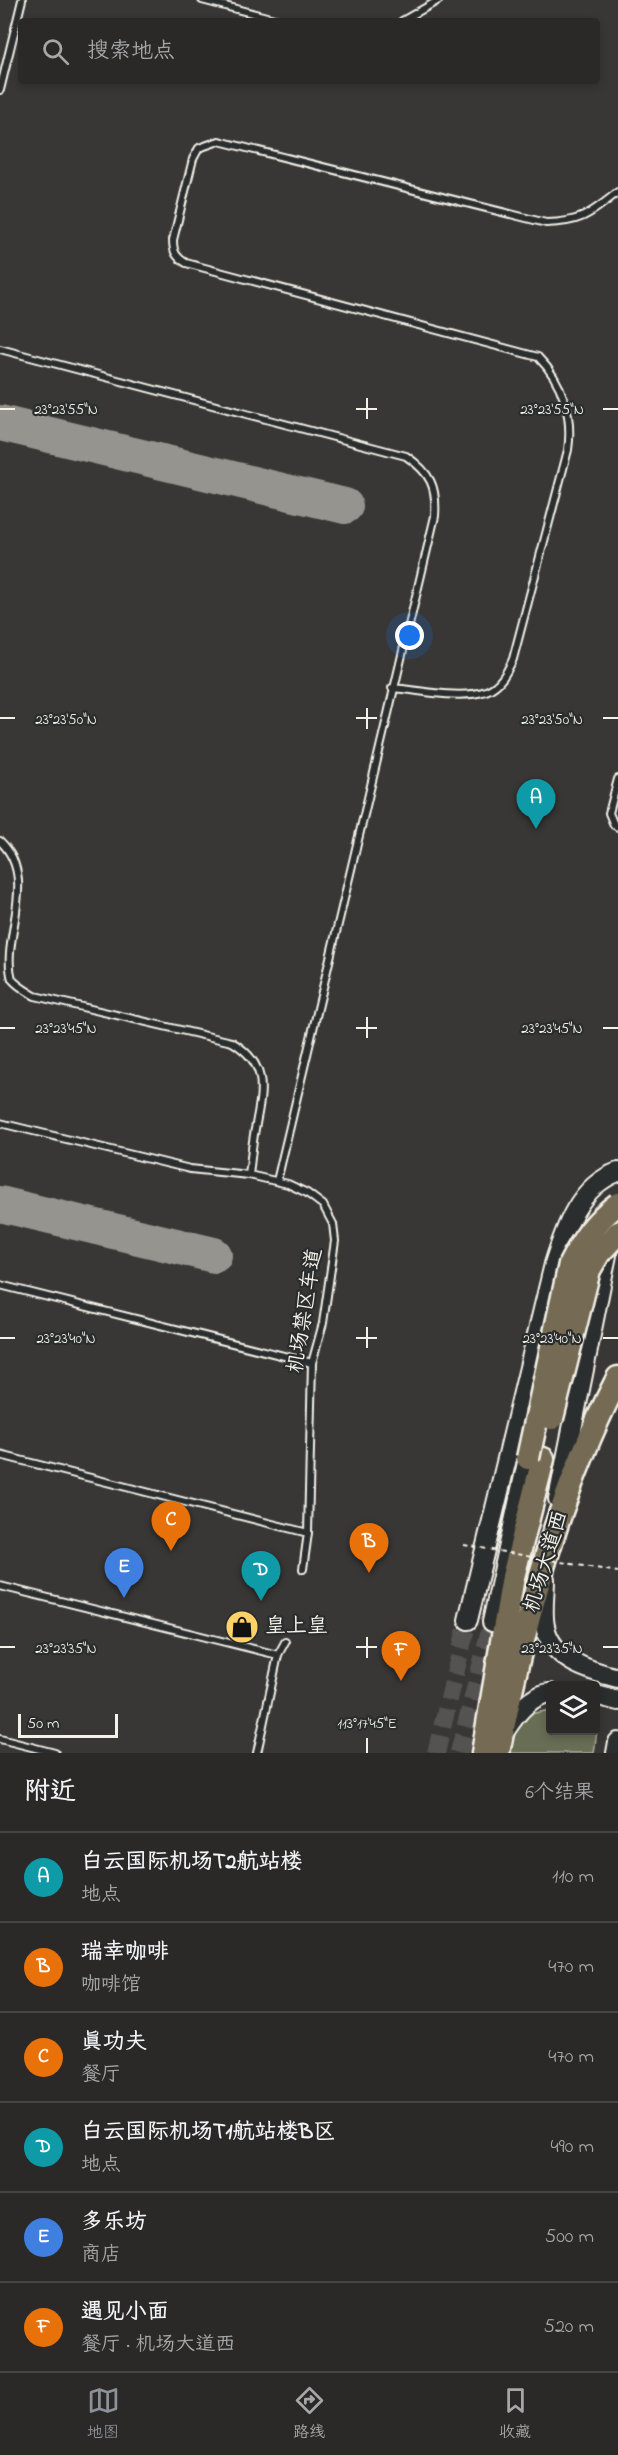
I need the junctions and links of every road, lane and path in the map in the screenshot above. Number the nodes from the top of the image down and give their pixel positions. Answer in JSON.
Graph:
{"nodes":[{"id":1,"x":22,"y":0,"type":"edge"},
{"id":2,"x":202,"y":0,"type":"edge"},
{"id":3,"x":439,"y":0,"type":"edge"},
{"id":4,"x":271,"y":18,"type":"edge"},
{"id":5,"x":407,"y":18,"type":"edge"},
{"id":6,"x":0,"y":90,"type":"edge"},
{"id":7,"x":618,"y":192,"type":"edge"},
{"id":8,"x":0,"y":349,"type":"edge"},
{"id":9,"x":392,"y":688,"type":"junction"},
{"id":10,"x":618,"y":779,"type":"edge"},
{"id":11,"x":618,"y":827,"type":"edge"},
{"id":12,"x":0,"y":841,"type":"edge"},
{"id":13,"x":0,"y":1123,"type":"edge"},
{"id":14,"x":618,"y":1172,"type":"edge"},
{"id":15,"x":249,"y":1175,"type":"junction"},
{"id":16,"x":277,"y":1181,"type":"junction"},
{"id":17,"x":618,"y":1203,"type":"edge"},
{"id":18,"x":618,"y":1221,"type":"edge"},
{"id":19,"x":618,"y":1233,"type":"edge"},
{"id":20,"x":606,"y":1259,"type":"junction"},
{"id":21,"x":0,"y":1285,"type":"edge"},
{"id":22,"x":312,"y":1363,"type":"junction"},
{"id":23,"x":618,"y":1378,"type":"edge"},
{"id":24,"x":0,"y":1455,"type":"edge"},
{"id":25,"x":535,"y":1458,"type":"junction"},
{"id":26,"x":308,"y":1533,"type":"junction"},
{"id":27,"x":464,"y":1545,"type":"dead end"},
{"id":28,"x":545,"y":1561,"type":"junction"},
{"id":29,"x":303,"y":1569,"type":"dead end"},
{"id":30,"x":618,"y":1572,"type":"edge"},
{"id":31,"x":0,"y":1586,"type":"edge"},
{"id":32,"x":468,"y":1620,"type":"tunnel mouth"},
{"id":33,"x":492,"y":1622,"type":"tunnel mouth"},
{"id":34,"x":285,"y":1642,"type":"dead end"},
{"id":35,"x":278,"y":1655,"type":"junction"},
{"id":36,"x":618,"y":1678,"type":"edge"},
{"id":37,"x":546,"y":1694,"type":"edge"},
{"id":38,"x":600,"y":1696,"type":"edge"},
{"id":39,"x":618,"y":1701,"type":"edge"},
{"id":40,"x":0,"y":1739,"type":"edge"},
{"id":41,"x":618,"y":1742,"type":"edge"},
{"id":42,"x":501,"y":1747,"type":"edge"},
{"id":43,"x":55,"y":1753,"type":"edge"},
{"id":44,"x":257,"y":1753,"type":"edge"},
{"id":45,"x":483,"y":1753,"type":"edge"},
{"id":46,"x":616,"y":1753,"type":"edge"}],
"edges":[{"from":1,"to":6,"type":"lane"},
{"from":2,"to":4,"type":"lane"},
{"from":3,"to":5,"type":"lane"},
{"from":7,"to":9,"type":"lane"},
{"from":8,"to":9,"type":"lane"},
{"from":9,"to":16,"type":"lane"},
{"from":10,"to":11,"type":"lane"},
{"from":12,"to":15,"type":"lane"},
{"from":13,"to":15,"type":"lane","name":"机场禁区车道"},
{"from":14,"to":32,"type":"main road"},
{"from":15,"to":16,"type":"lane","name":"机场禁区车道"},
{"from":16,"to":22,"type":"lane","name":"机场禁区车道"},
{"from":17,"to":20,"type":"main road"},
{"from":17,"to":25,"type":"highway","bridge":true},
{"from":18,"to":20,"type":"main road"},
{"from":19,"to":25,"type":"highway","bridge":true},
{"from":20,"to":28,"type":"main road"},
{"from":21,"to":22,"type":"lane"},
{"from":22,"to":26,"type":"lane","name":"机场禁区车道"},
{"from":23,"to":28,"type":"highway","name":"机场大道西"},
{"from":24,"to":26,"type":"lane"},
{"from":25,"to":33,"type":"main road"},
{"from":25,"to":45,"type":"highway"},
{"from":26,"to":29,"type":"lane","name":"机场禁区车道"},
{"from":27,"to":30,"type":"path","bridge":true},
{"from":28,"to":36,"type":"main road"},
{"from":28,"to":42,"type":"highway","name":"机场大道西"},
{"from":31,"to":35,"type":"lane"},
{"from":34,"to":35,"type":"lane"},
{"from":35,"to":44,"type":"lane"},
{"from":37,"to":42,"type":"main road"},
{"from":38,"to":39,"type":"main road"},
{"from":40,"to":43,"type":"lane"},
{"from":41,"to":46,"type":"main road"}]}
